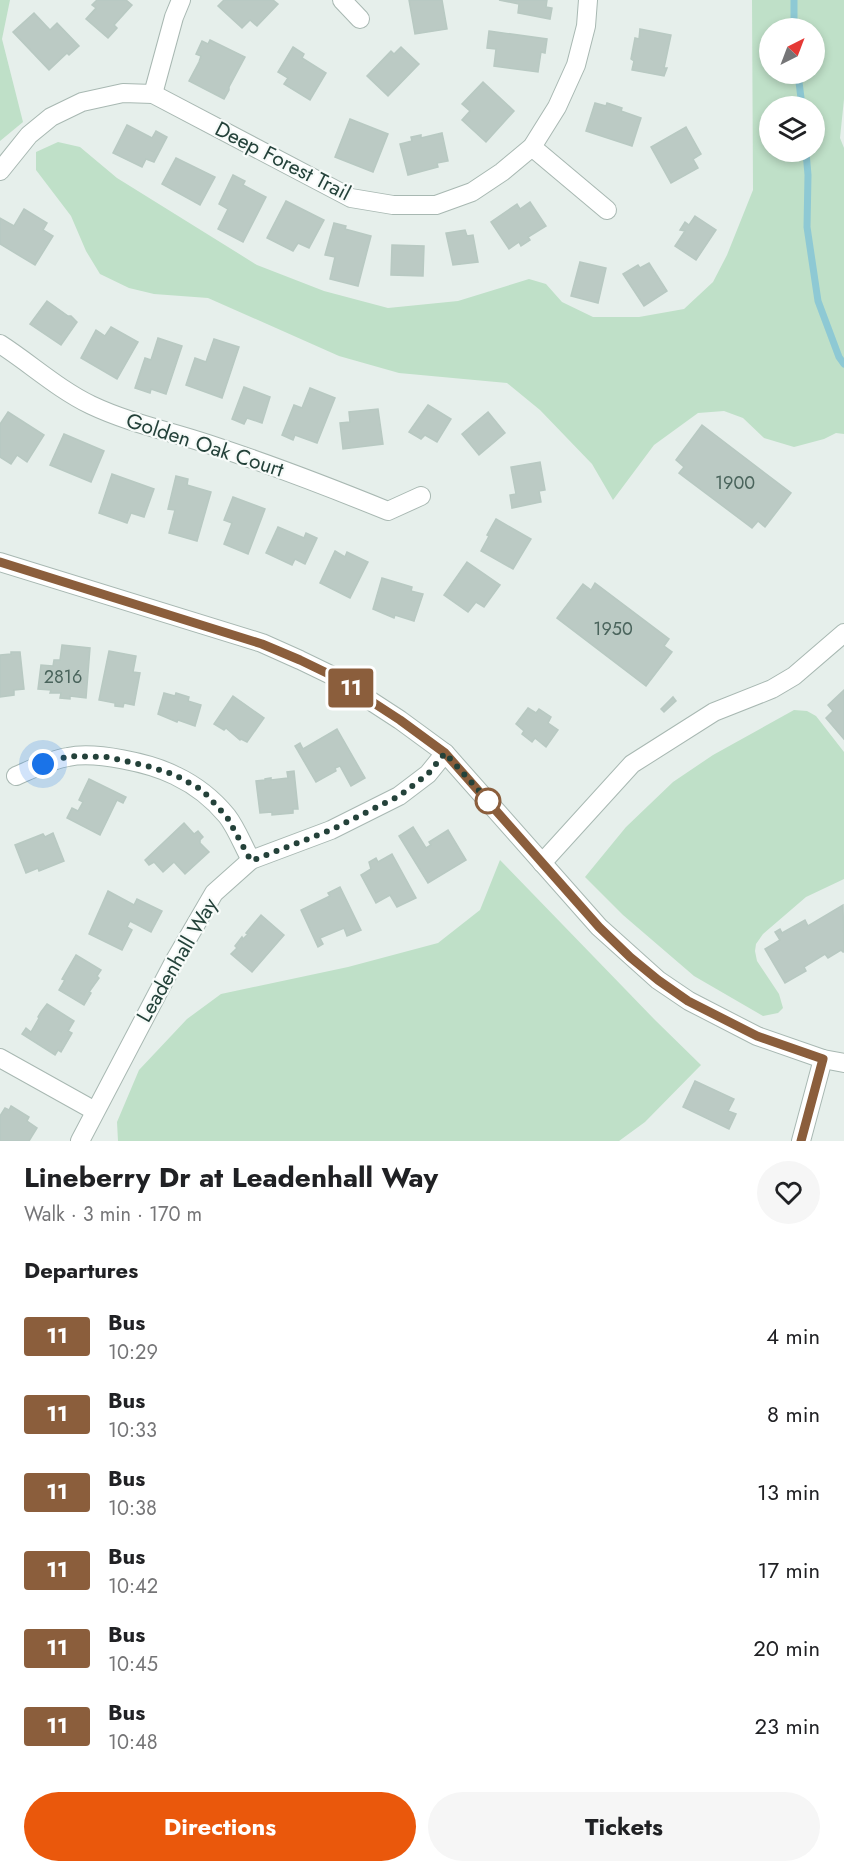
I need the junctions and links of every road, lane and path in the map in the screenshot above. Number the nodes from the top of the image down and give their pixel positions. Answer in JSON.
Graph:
{"nodes":[{"id":1,"x":182,"y":0,"type":"edge"},
{"id":2,"x":342,"y":0,"type":"edge"},
{"id":3,"x":588,"y":0,"type":"edge"},
{"id":4,"x":360,"y":19,"type":"dead end"},
{"id":5,"x":153,"y":94,"type":"junction"},
{"id":6,"x":532,"y":147,"type":"junction"},
{"id":7,"x":0,"y":171,"type":"edge"},
{"id":8,"x":607,"y":210,"type":"dead end"},
{"id":9,"x":0,"y":344,"type":"edge"},
{"id":10,"x":421,"y":496,"type":"dead end"},
{"id":11,"x":0,"y":562,"type":"edge"},
{"id":12,"x":844,"y":633,"type":"edge"},
{"id":13,"x":445,"y":753,"type":"junction"},
{"id":14,"x":16,"y":776,"type":"dead end"},
{"id":15,"x":251,"y":861,"type":"junction"},
{"id":16,"x":542,"y":864,"type":"junction"},
{"id":17,"x":0,"y":1058,"type":"edge"},
{"id":18,"x":823,"y":1059,"type":"junction"},
{"id":19,"x":844,"y":1062,"type":"edge"},
{"id":20,"x":95,"y":1111,"type":"junction"},
{"id":21,"x":80,"y":1141,"type":"edge"},
{"id":22,"x":801,"y":1141,"type":"edge"}],
"edges":[{"from":1,"to":5,"type":"street"},
{"from":2,"to":4,"type":"street"},
{"from":3,"to":6,"type":"street","name":"Deep Forest Trail"},
{"from":5,"to":6,"type":"street","name":"Deep Forest Trail"},
{"from":5,"to":7,"type":"street","name":"Deep Forest Trail"},
{"from":6,"to":8,"type":"street"},
{"from":9,"to":10,"type":"street","name":"Golden Oak Court"},
{"from":11,"to":13,"type":"street"},
{"from":12,"to":16,"type":"street"},
{"from":13,"to":15,"type":"street","name":"Leadenhall Way"},
{"from":13,"to":16,"type":"street"},
{"from":14,"to":15,"type":"street"},
{"from":15,"to":20,"type":"street","name":"Leadenhall Way"},
{"from":16,"to":18,"type":"street"},
{"from":17,"to":20,"type":"street"},
{"from":18,"to":19,"type":"street"},
{"from":18,"to":22,"type":"street"},
{"from":20,"to":21,"type":"street","name":"Leadenhall Way"}]}
